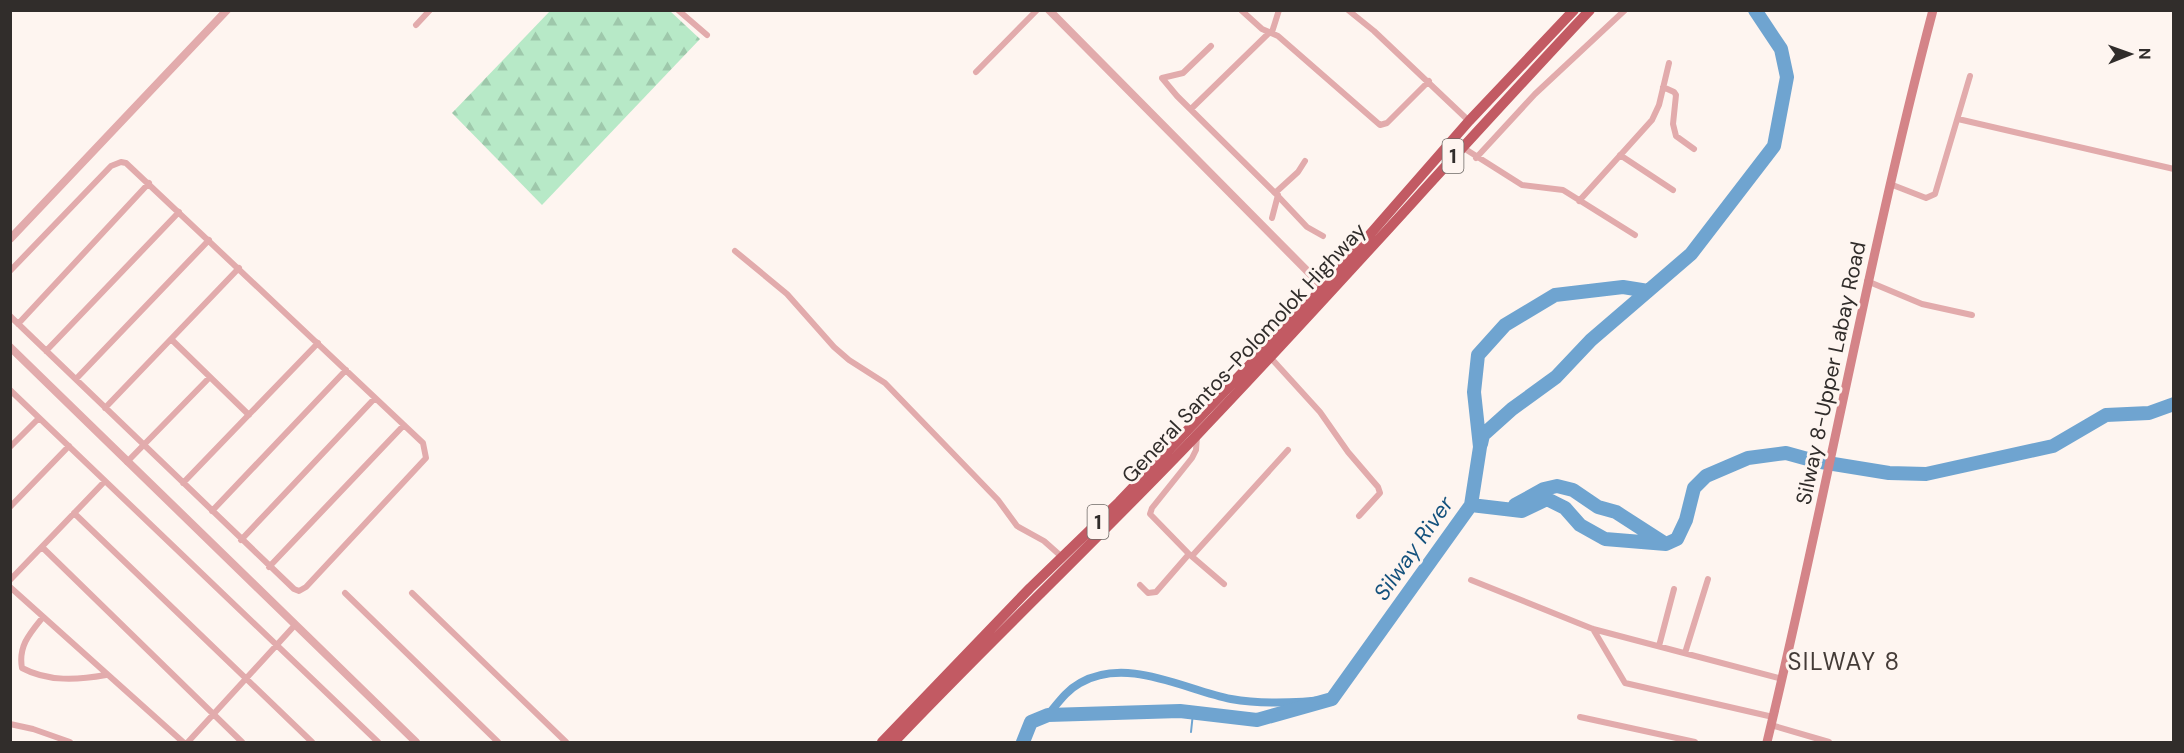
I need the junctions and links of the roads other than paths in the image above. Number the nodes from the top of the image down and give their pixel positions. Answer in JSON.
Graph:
{"nodes":[{"id":1,"x":227,"y":10,"type":"edge"},
{"id":2,"x":430,"y":10,"type":"edge"},
{"id":3,"x":678,"y":10,"type":"edge"},
{"id":4,"x":1037,"y":10,"type":"edge"},
{"id":5,"x":1049,"y":10,"type":"edge"},
{"id":6,"x":1241,"y":10,"type":"edge"},
{"id":7,"x":1279,"y":10,"type":"edge"},
{"id":8,"x":1348,"y":10,"type":"edge"},
{"id":9,"x":1574,"y":10,"type":"edge"},
{"id":10,"x":1590,"y":10,"type":"edge"},
{"id":11,"x":1625,"y":10,"type":"edge"},
{"id":12,"x":1934,"y":10,"type":"edge"},
{"id":13,"x":416,"y":25,"type":"dead end"},
{"id":14,"x":1271,"y":32,"type":"junction"},
{"id":15,"x":707,"y":36,"type":"dead end"},
{"id":16,"x":1211,"y":46,"type":"dead end"},
{"id":17,"x":1670,"y":63,"type":"dead end"},
{"id":18,"x":976,"y":72,"type":"dead end"},
{"id":19,"x":1970,"y":76,"type":"dead end"},
{"id":20,"x":1429,"y":81,"type":"junction"},
{"id":21,"x":1663,"y":87,"type":"junction"},
{"id":22,"x":1191,"y":109,"type":"junction"},
{"id":23,"x":1958,"y":119,"type":"junction"},
{"id":24,"x":1469,"y":121,"type":"junction"},
{"id":25,"x":1461,"y":147,"type":"junction"},
{"id":26,"x":1694,"y":149,"type":"dead end"},
{"id":27,"x":1620,"y":155,"type":"junction"},
{"id":28,"x":1476,"y":158,"type":"junction"},
{"id":29,"x":1305,"y":162,"type":"dead end"},
{"id":30,"x":2174,"y":170,"type":"edge"},
{"id":31,"x":149,"y":183,"type":"junction"},
{"id":32,"x":1890,"y":184,"type":"junction"},
{"id":33,"x":1673,"y":190,"type":"dead end"},
{"id":34,"x":1276,"y":194,"type":"junction"},
{"id":35,"x":1579,"y":201,"type":"junction"},
{"id":36,"x":179,"y":212,"type":"junction"},
{"id":37,"x":1272,"y":218,"type":"dead end"},
{"id":38,"x":1635,"y":235,"type":"dead end"},
{"id":39,"x":1323,"y":236,"type":"dead end"},
{"id":40,"x":10,"y":239,"type":"edge"},
{"id":41,"x":208,"y":240,"type":"junction"},
{"id":42,"x":735,"y":250,"type":"dead end"},
{"id":43,"x":239,"y":268,"type":"junction"},
{"id":44,"x":10,"y":271,"type":"edge"},
{"id":45,"x":1867,"y":281,"type":"junction"},
{"id":46,"x":1327,"y":291,"type":"junction"},
{"id":47,"x":1972,"y":315,"type":"dead end"},
{"id":48,"x":10,"y":316,"type":"edge"},
{"id":49,"x":18,"y":324,"type":"junction"},
{"id":50,"x":171,"y":339,"type":"junction"},
{"id":51,"x":318,"y":343,"type":"junction"},
{"id":52,"x":10,"y":348,"type":"edge"},
{"id":53,"x":46,"y":351,"type":"junction"},
{"id":54,"x":1269,"y":357,"type":"junction"},
{"id":55,"x":346,"y":370,"type":"junction"},
{"id":56,"x":210,"y":377,"type":"junction"},
{"id":57,"x":76,"y":379,"type":"junction"},
{"id":58,"x":10,"y":390,"type":"edge"},
{"id":59,"x":375,"y":398,"type":"junction"},
{"id":60,"x":105,"y":408,"type":"junction"},
{"id":61,"x":249,"y":415,"type":"junction"},
{"id":62,"x":39,"y":417,"type":"junction"},
{"id":63,"x":404,"y":425,"type":"junction"},
{"id":64,"x":1197,"y":436,"type":"junction"},
{"id":65,"x":144,"y":445,"type":"junction"},
{"id":66,"x":69,"y":446,"type":"junction"},
{"id":67,"x":10,"y":447,"type":"edge"},
{"id":68,"x":1288,"y":450,"type":"dead end"},
{"id":69,"x":127,"y":462,"type":"junction"},
{"id":70,"x":105,"y":481,"type":"junction"},
{"id":71,"x":183,"y":483,"type":"junction"},
{"id":72,"x":10,"y":507,"type":"edge"},
{"id":73,"x":212,"y":512,"type":"junction"},
{"id":74,"x":74,"y":513,"type":"junction"},
{"id":75,"x":1359,"y":516,"type":"dead end"},
{"id":76,"x":241,"y":540,"type":"junction"},
{"id":77,"x":42,"y":547,"type":"junction"},
{"id":78,"x":1190,"y":555,"type":"junction"},
{"id":79,"x":1062,"y":557,"type":"junction"},
{"id":80,"x":269,"y":567,"type":"junction"},
{"id":81,"x":1708,"y":579,"type":"dead end"},
{"id":82,"x":10,"y":580,"type":"edge"},
{"id":83,"x":1471,"y":580,"type":"dead end"},
{"id":84,"x":1224,"y":584,"type":"dead end"},
{"id":85,"x":1140,"y":585,"type":"dead end"},
{"id":86,"x":10,"y":587,"type":"edge"},
{"id":87,"x":1674,"y":590,"type":"dead end"},
{"id":88,"x":345,"y":593,"type":"dead end"},
{"id":89,"x":412,"y":593,"type":"dead end"},
{"id":90,"x":43,"y":617,"type":"junction"},
{"id":91,"x":295,"y":625,"type":"junction"},
{"id":92,"x":1593,"y":628,"type":"junction"},
{"id":93,"x":277,"y":645,"type":"junction"},
{"id":94,"x":1659,"y":646,"type":"junction"},
{"id":95,"x":1686,"y":652,"type":"junction"},
{"id":96,"x":106,"y":675,"type":"junction"},
{"id":97,"x":246,"y":679,"type":"junction"},
{"id":98,"x":1782,"y":679,"type":"junction"},
{"id":99,"x":213,"y":715,"type":"junction"},
{"id":100,"x":1580,"y":717,"type":"dead end"},
{"id":101,"x":1772,"y":721,"type":"junction"},
{"id":102,"x":10,"y":724,"type":"edge"},
{"id":103,"x":57,"y":740,"type":"edge"},
{"id":104,"x":70,"y":742,"type":"edge"},
{"id":105,"x":183,"y":742,"type":"edge"},
{"id":106,"x":188,"y":742,"type":"edge"},
{"id":107,"x":242,"y":742,"type":"edge"},
{"id":108,"x":312,"y":742,"type":"edge"},
{"id":109,"x":378,"y":742,"type":"edge"},
{"id":110,"x":416,"y":742,"type":"edge"},
{"id":111,"x":498,"y":742,"type":"edge"},
{"id":112,"x":566,"y":742,"type":"edge"},
{"id":113,"x":882,"y":742,"type":"edge"},
{"id":114,"x":894,"y":742,"type":"edge"},
{"id":115,"x":1695,"y":742,"type":"edge"},
{"id":116,"x":1767,"y":742,"type":"edge"},
{"id":117,"x":1829,"y":742,"type":"edge"}],
"edges":[{"from":1,"to":40,"type":"street"},
{"from":2,"to":13,"type":"street"},
{"from":3,"to":15,"type":"street"},
{"from":4,"to":18,"type":"street"},
{"from":5,"to":46,"type":"street"},
{"from":6,"to":14,"type":"street"},
{"from":7,"to":14,"type":"street"},
{"from":8,"to":20,"type":"street"},
{"from":9,"to":24,"type":"highway","number":"1"},
{"from":10,"to":25,"type":"highway","name":"General Santos-Polomolok Highway","number":"1"},
{"from":11,"to":28,"type":"street"},
{"from":12,"to":32,"type":"main road","name":"Silway 8-Upper Labay Road"},
{"from":14,"to":20,"type":"street"},
{"from":14,"to":22,"type":"street"},
{"from":16,"to":22,"type":"street"},
{"from":17,"to":21,"type":"street"},
{"from":19,"to":23,"type":"street"},
{"from":20,"to":24,"type":"street"},
{"from":21,"to":26,"type":"street"},
{"from":21,"to":27,"type":"street"},
{"from":22,"to":34,"type":"street"},
{"from":23,"to":30,"type":"street"},
{"from":23,"to":32,"type":"street"},
{"from":24,"to":46,"type":"highway","number":"1"},
{"from":25,"to":28,"type":"street"},
{"from":25,"to":46,"type":"highway","name":"General Santos-Polomolok Highway","number":"1"},
{"from":27,"to":33,"type":"street"},
{"from":27,"to":35,"type":"street"},
{"from":28,"to":35,"type":"street"},
{"from":29,"to":34,"type":"street"},
{"from":31,"to":36,"type":"street"},
{"from":31,"to":44,"type":"street"},
{"from":31,"to":49,"type":"street"},
{"from":32,"to":45,"type":"main road","name":"Silway 8-Upper Labay Road"},
{"from":34,"to":37,"type":"street"},
{"from":34,"to":39,"type":"street"},
{"from":35,"to":38,"type":"street"},
{"from":36,"to":41,"type":"street"},
{"from":36,"to":53,"type":"street"},
{"from":41,"to":43,"type":"street"},
{"from":41,"to":57,"type":"street"},
{"from":42,"to":79,"type":"street"},
{"from":43,"to":50,"type":"street"},
{"from":43,"to":51,"type":"street"},
{"from":45,"to":47,"type":"street"},
{"from":45,"to":98,"type":"main road","name":"Silway 8-Upper Labay Road"},
{"from":46,"to":54,"type":"highway","name":"General Santos-Polomolok Highway","number":"1"},
{"from":46,"to":79,"type":"highway","number":"1"},
{"from":48,"to":49,"type":"street"},
{"from":49,"to":53,"type":"street"},
{"from":50,"to":56,"type":"street"},
{"from":50,"to":60,"type":"street"},
{"from":51,"to":55,"type":"street"},
{"from":51,"to":61,"type":"street"},
{"from":52,"to":69,"type":"street"},
{"from":53,"to":57,"type":"street"},
{"from":54,"to":64,"type":"highway","name":"General Santos-Polomolok Highway","number":"1"},
{"from":54,"to":75,"type":"street"},
{"from":55,"to":59,"type":"street"},
{"from":55,"to":73,"type":"street"},
{"from":56,"to":61,"type":"street"},
{"from":56,"to":65,"type":"street"},
{"from":57,"to":60,"type":"street"},
{"from":58,"to":62,"type":"street"},
{"from":59,"to":63,"type":"street"},
{"from":59,"to":76,"type":"street"},
{"from":60,"to":65,"type":"street"},
{"from":61,"to":71,"type":"street"},
{"from":62,"to":66,"type":"street"},
{"from":62,"to":67,"type":"street"},
{"from":63,"to":80,"type":"street"},
{"from":63,"to":80,"type":"street"},
{"from":64,"to":78,"type":"street"},
{"from":64,"to":114,"type":"highway","name":"General Santos-Polomolok Highway","number":"1"},
{"from":65,"to":69,"type":"street"},
{"from":65,"to":71,"type":"street"},
{"from":66,"to":70,"type":"street"},
{"from":66,"to":72,"type":"street"},
{"from":68,"to":78,"type":"street"},
{"from":69,"to":91,"type":"street"},
{"from":70,"to":74,"type":"street"},
{"from":70,"to":93,"type":"street"},
{"from":71,"to":73,"type":"street"},
{"from":73,"to":76,"type":"street"},
{"from":74,"to":77,"type":"street"},
{"from":74,"to":97,"type":"street"},
{"from":76,"to":80,"type":"street"},
{"from":77,"to":82,"type":"street"},
{"from":77,"to":99,"type":"street"},
{"from":78,"to":84,"type":"street"},
{"from":78,"to":85,"type":"street"},
{"from":79,"to":113,"type":"highway","number":"1"},
{"from":81,"to":95,"type":"street"},
{"from":83,"to":92,"type":"street"},
{"from":86,"to":90,"type":"street"},
{"from":87,"to":94,"type":"street"},
{"from":88,"to":111,"type":"street"},
{"from":89,"to":112,"type":"street"},
{"from":90,"to":96,"type":"street"},
{"from":90,"to":96,"type":"street"},
{"from":91,"to":93,"type":"street"},
{"from":91,"to":110,"type":"street"},
{"from":92,"to":94,"type":"street"},
{"from":92,"to":101,"type":"street"},
{"from":93,"to":97,"type":"street"},
{"from":93,"to":109,"type":"street"},
{"from":94,"to":95,"type":"street"},
{"from":95,"to":98,"type":"street"},
{"from":96,"to":105,"type":"street"},
{"from":97,"to":99,"type":"street"},
{"from":97,"to":108,"type":"street"},
{"from":98,"to":101,"type":"main road","name":"Silway 8-Upper Labay Road"},
{"from":99,"to":106,"type":"street"},
{"from":99,"to":107,"type":"street"},
{"from":100,"to":115,"type":"street"},
{"from":101,"to":116,"type":"main road","name":"Silway 8-Upper Labay Road"},
{"from":101,"to":117,"type":"street"},
{"from":102,"to":103,"type":"street"},
{"from":103,"to":104,"type":"street"}]}
